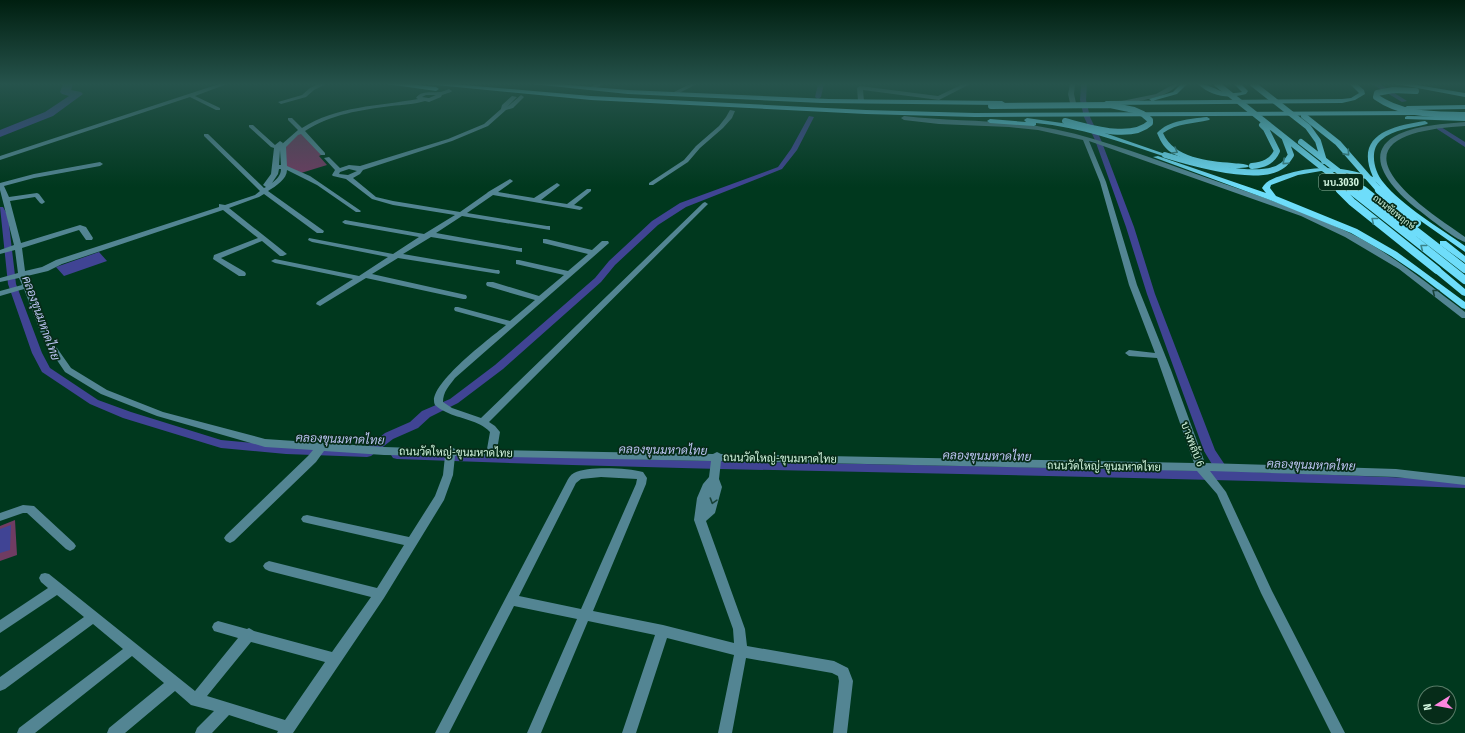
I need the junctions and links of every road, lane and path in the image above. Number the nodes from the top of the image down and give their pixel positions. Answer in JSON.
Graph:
{"nodes":[{"id":1,"x":123,"y":118,"type":"edge"},
{"id":2,"x":329,"y":118,"type":"edge"},
{"id":3,"x":494,"y":118,"type":"edge"},
{"id":4,"x":729,"y":118,"type":"edge"},
{"id":5,"x":906,"y":118,"type":"edge"},
{"id":6,"x":986,"y":118,"type":"edge"},
{"id":7,"x":1037,"y":118,"type":"edge"},
{"id":8,"x":1146,"y":118,"type":"edge"},
{"id":9,"x":1254,"y":118,"type":"edge"},
{"id":10,"x":1254,"y":118,"type":"edge"},
{"id":11,"x":1260,"y":118,"type":"edge"},
{"id":12,"x":1267,"y":118,"type":"edge"},
{"id":13,"x":1269,"y":118,"type":"edge"},
{"id":14,"x":1297,"y":118,"type":"edge"},
{"id":15,"x":1307,"y":118,"type":"edge"},
{"id":16,"x":1415,"y":118,"type":"edge"},
{"id":17,"x":290,"y":119,"type":"dead end"},
{"id":18,"x":1465,"y":119,"type":"edge"},
{"id":19,"x":1465,"y":124,"type":"edge"},
{"id":20,"x":251,"y":126,"type":"dead end"},
{"id":21,"x":300,"y":129,"type":"junction"},
{"id":22,"x":206,"y":135,"type":"dead end"},
{"id":23,"x":1105,"y":137,"type":"junction"},
{"id":24,"x":1089,"y":139,"type":"junction"},
{"id":25,"x":280,"y":148,"type":"junction"},
{"id":26,"x":0,"y":158,"type":"edge"},
{"id":27,"x":100,"y":164,"type":"dead end"},
{"id":28,"x":281,"y":167,"type":"junction"},
{"id":29,"x":359,"y":169,"type":"junction"},
{"id":30,"x":339,"y":170,"type":"junction"},
{"id":31,"x":348,"y":177,"type":"junction"},
{"id":32,"x":510,"y":181,"type":"dead end"},
{"id":33,"x":1380,"y":183,"type":"junction"},
{"id":34,"x":651,"y":184,"type":"dead end"},
{"id":35,"x":0,"y":185,"type":"edge"},
{"id":36,"x":557,"y":185,"type":"dead end"},
{"id":37,"x":263,"y":190,"type":"junction"},
{"id":38,"x":589,"y":190,"type":"dead end"},
{"id":39,"x":490,"y":193,"type":"junction"},
{"id":40,"x":1273,"y":198,"type":"junction"},
{"id":41,"x":6,"y":200,"type":"junction"},
{"id":42,"x":535,"y":201,"type":"junction"},
{"id":43,"x":42,"y":202,"type":"dead end"},
{"id":44,"x":705,"y":204,"type":"dead end"},
{"id":45,"x":569,"y":206,"type":"junction"},
{"id":46,"x":222,"y":207,"type":"junction"},
{"id":47,"x":580,"y":208,"type":"dead end"},
{"id":48,"x":358,"y":211,"type":"dead end"},
{"id":49,"x":5,"y":213,"type":"edge"},
{"id":50,"x":461,"y":214,"type":"junction"},
{"id":51,"x":344,"y":222,"type":"dead end"},
{"id":52,"x":548,"y":228,"type":"dead end"},
{"id":53,"x":320,"y":231,"type":"dead end"},
{"id":54,"x":426,"y":235,"type":"junction"},
{"id":55,"x":89,"y":238,"type":"dead end"},
{"id":56,"x":263,"y":238,"type":"junction"},
{"id":57,"x":312,"y":240,"type":"dead end"},
{"id":58,"x":1465,"y":240,"type":"edge"},
{"id":59,"x":546,"y":241,"type":"dead end"},
{"id":60,"x":605,"y":243,"type":"dead end"},
{"id":61,"x":15,"y":247,"type":"junction"},
{"id":62,"x":519,"y":250,"type":"dead end"},
{"id":63,"x":1465,"y":250,"type":"edge"},
{"id":64,"x":0,"y":252,"type":"edge"},
{"id":65,"x":593,"y":253,"type":"junction"},
{"id":66,"x":283,"y":254,"type":"dead end"},
{"id":67,"x":395,"y":255,"type":"junction"},
{"id":68,"x":1465,"y":260,"type":"edge"},
{"id":69,"x":276,"y":261,"type":"dead end"},
{"id":70,"x":519,"y":262,"type":"dead end"},
{"id":71,"x":1465,"y":269,"type":"edge"},
{"id":72,"x":22,"y":272,"type":"junction"},
{"id":73,"x":496,"y":272,"type":"dead end"},
{"id":74,"x":242,"y":274,"type":"dead end"},
{"id":75,"x":569,"y":274,"type":"junction"},
{"id":76,"x":1,"y":277,"type":"edge"},
{"id":77,"x":362,"y":277,"type":"junction"},
{"id":78,"x":1465,"y":280,"type":"edge"},
{"id":79,"x":490,"y":284,"type":"dead end"},
{"id":80,"x":23,"y":287,"type":"junction"},
{"id":81,"x":1465,"y":293,"type":"edge"},
{"id":82,"x":1,"y":294,"type":"edge"},
{"id":83,"x":463,"y":297,"type":"dead end"},
{"id":84,"x":541,"y":299,"type":"junction"},
{"id":85,"x":320,"y":304,"type":"dead end"},
{"id":86,"x":1465,"y":306,"type":"edge"},
{"id":87,"x":458,"y":309,"type":"dead end"},
{"id":88,"x":1465,"y":316,"type":"edge"},
{"id":89,"x":512,"y":324,"type":"junction"},
{"id":90,"x":1129,"y":353,"type":"dead end"},
{"id":91,"x":1160,"y":356,"type":"junction"},
{"id":92,"x":482,"y":422,"type":"junction"},
{"id":93,"x":316,"y":452,"type":"junction"},
{"id":94,"x":451,"y":453,"type":"junction"},
{"id":95,"x":491,"y":453,"type":"junction"},
{"id":96,"x":716,"y":460,"type":"junction"},
{"id":97,"x":1205,"y":470,"type":"junction"},
{"id":98,"x":1465,"y":481,"type":"edge"},
{"id":99,"x":0,"y":517,"type":"edge"},
{"id":100,"x":308,"y":520,"type":"dead end"},
{"id":101,"x":230,"y":538,"type":"dead end"},
{"id":102,"x":413,"y":542,"type":"junction"},
{"id":103,"x":70,"y":546,"type":"dead end"},
{"id":104,"x":269,"y":566,"type":"dead end"},
{"id":105,"x":44,"y":578,"type":"dead end"},
{"id":106,"x":57,"y":588,"type":"junction"},
{"id":107,"x":380,"y":594,"type":"junction"},
{"id":108,"x":511,"y":600,"type":"junction"},
{"id":109,"x":585,"y":614,"type":"junction"},
{"id":110,"x":93,"y":617,"type":"junction"},
{"id":111,"x":0,"y":627,"type":"edge"},
{"id":112,"x":218,"y":627,"type":"dead end"},
{"id":113,"x":663,"y":631,"type":"junction"},
{"id":114,"x":249,"y":634,"type":"junction"},
{"id":115,"x":132,"y":649,"type":"junction"},
{"id":116,"x":741,"y":651,"type":"junction"},
{"id":117,"x":335,"y":659,"type":"junction"},
{"id":118,"x":174,"y":683,"type":"junction"},
{"id":119,"x":0,"y":685,"type":"edge"},
{"id":120,"x":196,"y":700,"type":"junction"},
{"id":121,"x":227,"y":708,"type":"junction"},
{"id":122,"x":286,"y":730,"type":"edge"},
{"id":123,"x":24,"y":733,"type":"edge"},
{"id":124,"x":114,"y":733,"type":"edge"},
{"id":125,"x":202,"y":733,"type":"edge"},
{"id":126,"x":442,"y":733,"type":"edge"},
{"id":127,"x":534,"y":733,"type":"edge"},
{"id":128,"x":629,"y":733,"type":"edge"},
{"id":129,"x":725,"y":733,"type":"edge"},
{"id":130,"x":840,"y":733,"type":"edge"},
{"id":131,"x":1338,"y":733,"type":"edge"}],
"edges":[{"from":1,"to":26,"type":"street"},
{"from":2,"to":21,"type":"street"},
{"from":3,"to":29,"type":"street"},
{"from":4,"to":34,"type":"street"},
{"from":5,"to":24,"type":"street"},
{"from":6,"to":23,"type":"main road"},
{"from":7,"to":8,"type":"main road","bridge":true},
{"from":9,"to":10,"type":"main road","one_way":true,"bridge":true},
{"from":78,"to":11,"type":"main road","name":"ถนนชัยพฤกษ์","number":"นบ.3030","one_way":true,"bridge":true},
{"from":12,"to":23,"type":"main road","one_way":true,"bridge":true},
{"from":13,"to":71,"type":"main road","name":"ถนนชัยพฤกษ์","number":"นบ.3030","bridge":true},
{"from":81,"to":14,"type":"main road","one_way":true,"bridge":true},
{"from":15,"to":68,"type":"main road","one_way":true,"bridge":true},
{"from":18,"to":16,"type":"main road","one_way":true,"bridge":true},
{"from":17,"to":21,"type":"street"},
{"from":18,"to":33,"type":"main road"},
{"from":19,"to":58,"type":"street"},
{"from":20,"to":25,"type":"street"},
{"from":21,"to":25,"type":"street"},
{"from":21,"to":30,"type":"street"},
{"from":22,"to":37,"type":"street"},
{"from":23,"to":40,"type":"main road"},
{"from":88,"to":24,"type":"street","one_way":true},
{"from":24,"to":91,"type":"street","name":"บางพลับ 6"},
{"from":25,"to":28,"type":"street"},
{"from":27,"to":35,"type":"street"},
{"from":28,"to":37,"type":"street"},
{"from":28,"to":48,"type":"street"},
{"from":29,"to":30,"type":"street"},
{"from":29,"to":31,"type":"street"},
{"from":30,"to":31,"type":"street"},
{"from":31,"to":50,"type":"street"},
{"from":32,"to":39,"type":"street"},
{"from":33,"to":40,"type":"main road"},
{"from":33,"to":63,"type":"main road"},
{"from":35,"to":41,"type":"street","name":"ถนนวัดใหญ่-ขุนมหาดไทย"},
{"from":36,"to":42,"type":"street"},
{"from":37,"to":46,"type":"street"},
{"from":37,"to":53,"type":"street"},
{"from":38,"to":45,"type":"street"},
{"from":39,"to":42,"type":"street"},
{"from":39,"to":50,"type":"street"},
{"from":40,"to":86,"type":"main road"},
{"from":41,"to":43,"type":"street"},
{"from":41,"to":49,"type":"street","name":"ถนนวัดใหญ่-ขุนมหาดไทย"},
{"from":42,"to":45,"type":"street"},
{"from":44,"to":92,"type":"street"},
{"from":45,"to":47,"type":"street"},
{"from":46,"to":56,"type":"street"},
{"from":46,"to":72,"type":"street"},
{"from":49,"to":61,"type":"street","name":"ถนนวัดใหญ่-ขุนมหาดไทย"},
{"from":50,"to":52,"type":"street"},
{"from":50,"to":54,"type":"street"},
{"from":51,"to":54,"type":"street"},
{"from":54,"to":62,"type":"street"},
{"from":54,"to":67,"type":"street"},
{"from":55,"to":61,"type":"street"},
{"from":56,"to":66,"type":"street"},
{"from":56,"to":74,"type":"street"},
{"from":57,"to":67,"type":"street"},
{"from":59,"to":65,"type":"street"},
{"from":60,"to":65,"type":"street"},
{"from":61,"to":64,"type":"street"},
{"from":61,"to":72,"type":"street","name":"ถนนวัดใหญ่-ขุนมหาดไทย"},
{"from":65,"to":75,"type":"street"},
{"from":67,"to":73,"type":"street"},
{"from":67,"to":77,"type":"street"},
{"from":69,"to":77,"type":"street"},
{"from":70,"to":75,"type":"street"},
{"from":72,"to":76,"type":"street"},
{"from":72,"to":80,"type":"street","name":"ถนนวัดใหญ่-ขุนมหาดไทย"},
{"from":75,"to":84,"type":"street"},
{"from":77,"to":83,"type":"street"},
{"from":77,"to":85,"type":"street"},
{"from":79,"to":84,"type":"street"},
{"from":80,"to":82,"type":"street"},
{"from":80,"to":93,"type":"street","name":"ถนนวัดใหญ่-ขุนมหาดไทย"},
{"from":84,"to":89,"type":"street"},
{"from":87,"to":89,"type":"street"},
{"from":89,"to":92,"type":"street"},
{"from":90,"to":91,"type":"street"},
{"from":91,"to":97,"type":"street","name":"บางพลับ 6"},
{"from":92,"to":95,"type":"street"},
{"from":93,"to":94,"type":"street","name":"ถนนวัดใหญ่-ขุนมหาดไทย"},
{"from":93,"to":101,"type":"street"},
{"from":94,"to":95,"type":"street","name":"ถนนวัดใหญ่-ขุนมหาดไทย"},
{"from":94,"to":102,"type":"street"},
{"from":95,"to":96,"type":"street","name":"ถนนวัดใหญ่-ขุนมหาดไทย"},
{"from":96,"to":97,"type":"street","name":"ถนนวัดใหญ่-ขุนมหาดไทย"},
{"from":96,"to":116,"type":"street"},
{"from":97,"to":98,"type":"street","name":"ถนนวัดใหญ่-ขุนมหาดไทย"},
{"from":97,"to":131,"type":"street","name":"บางพลับ 6"},
{"from":99,"to":103,"type":"street"},
{"from":100,"to":102,"type":"street"},
{"from":102,"to":107,"type":"street"},
{"from":104,"to":107,"type":"street"},
{"from":105,"to":106,"type":"street"},
{"from":106,"to":110,"type":"street"},
{"from":106,"to":111,"type":"street"},
{"from":107,"to":117,"type":"street"},
{"from":108,"to":109,"type":"street"},
{"from":108,"to":109,"type":"street"},
{"from":108,"to":126,"type":"street"},
{"from":109,"to":113,"type":"street"},
{"from":109,"to":127,"type":"street"},
{"from":110,"to":115,"type":"street"},
{"from":110,"to":119,"type":"street"},
{"from":112,"to":114,"type":"street"},
{"from":113,"to":116,"type":"street"},
{"from":113,"to":128,"type":"street"},
{"from":114,"to":117,"type":"street"},
{"from":114,"to":120,"type":"street"},
{"from":115,"to":118,"type":"street"},
{"from":115,"to":123,"type":"street"},
{"from":116,"to":129,"type":"street"},
{"from":116,"to":130,"type":"street"},
{"from":117,"to":122,"type":"street"},
{"from":118,"to":120,"type":"street"},
{"from":118,"to":124,"type":"street"},
{"from":120,"to":121,"type":"street"},
{"from":121,"to":122,"type":"street"},
{"from":121,"to":125,"type":"street"}]}
